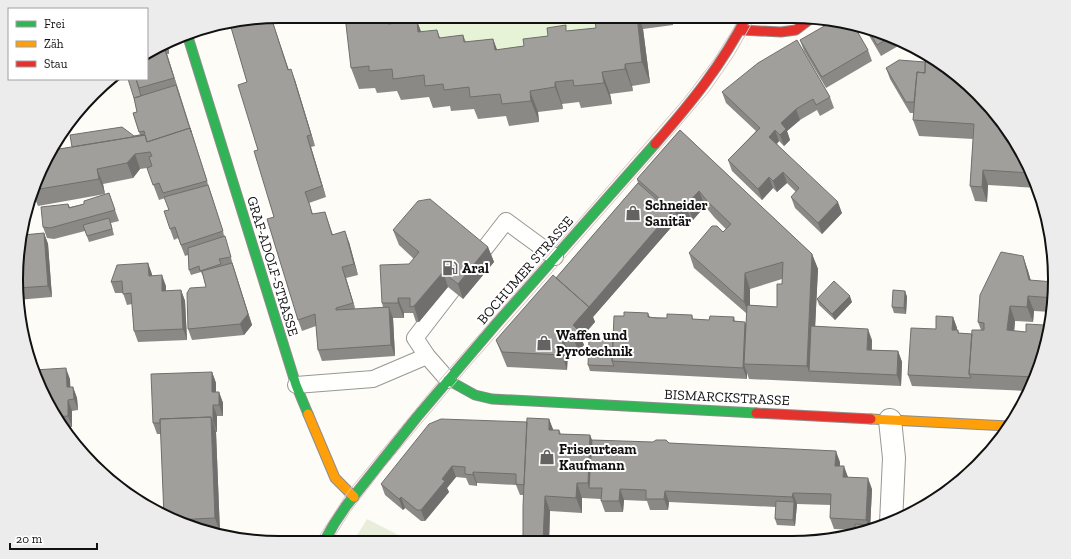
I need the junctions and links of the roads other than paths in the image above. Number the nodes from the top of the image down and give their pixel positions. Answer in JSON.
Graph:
{"nodes":[{"id":1,"x":744,"y":23,"type":"edge"},
{"id":2,"x":805,"y":24,"type":"edge"},
{"id":3,"x":741,"y":30,"type":"junction"},
{"id":4,"x":189,"y":40,"type":"edge"},
{"id":5,"x":482,"y":252,"type":"edge"},
{"id":6,"x":555,"y":257,"type":"junction"},
{"id":7,"x":452,"y":290,"type":"edge"},
{"id":8,"x":427,"y":356,"type":"junction"},
{"id":9,"x":448,"y":380,"type":"junction"},
{"id":10,"x":296,"y":385,"type":"junction"},
{"id":11,"x":890,"y":420,"type":"junction"},
{"id":12,"x":1002,"y":426,"type":"edge"},
{"id":13,"x":354,"y":497,"type":"junction"},
{"id":14,"x":892,"y":515,"type":"edge"},
{"id":15,"x":327,"y":536,"type":"edge"}],
"edges":[{"from":1,"to":3,"type":"street","name":"BOCHUMER STRASSE"},
{"from":2,"to":3,"type":"street"},
{"from":3,"to":6,"type":"street","name":"BOCHUMER STRASSE"},
{"from":4,"to":10,"type":"street","name":"GRAF-ADOLF-STRASSE"},
{"from":5,"to":6,"type":"lane"},
{"from":6,"to":9,"type":"street","name":"BOCHUMER STRASSE"},
{"from":7,"to":8,"type":"lane"},
{"from":8,"to":9,"type":"lane"},
{"from":8,"to":10,"type":"lane"},
{"from":9,"to":11,"type":"street","name":"BISMARCKSTRASSE"},
{"from":9,"to":13,"type":"street","name":"BOCHUMER STRASSE"},
{"from":10,"to":13,"type":"street","name":"GRAF-ADOLF-STRASSE"},
{"from":11,"to":12,"type":"street","name":"BISMARCKSTRASSE"},
{"from":11,"to":14,"type":"street"},
{"from":13,"to":15,"type":"street","name":"BOCHUMER STRASSE"}]}
